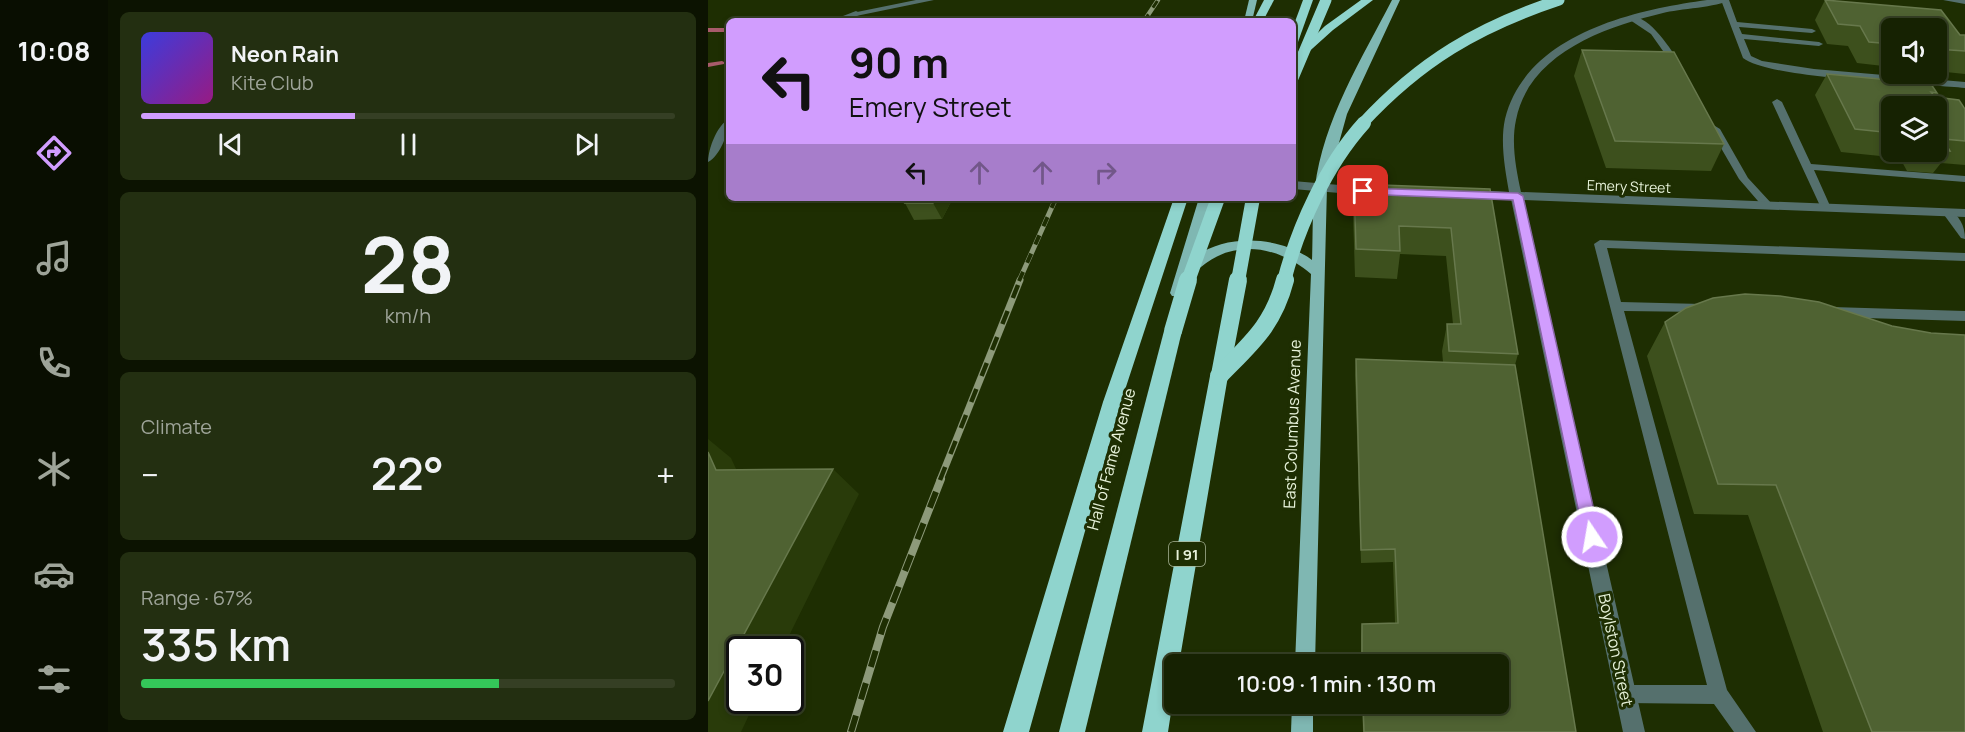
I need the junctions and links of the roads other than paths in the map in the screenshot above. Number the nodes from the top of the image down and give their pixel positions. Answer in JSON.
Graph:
{"nodes":[{"id":1,"x":930,"y":0,"type":"edge"},
{"id":2,"x":1253,"y":0,"type":"edge"},
{"id":3,"x":1269,"y":0,"type":"edge"},
{"id":4,"x":1308,"y":0,"type":"edge"},
{"id":5,"x":1326,"y":0,"type":"edge"},
{"id":6,"x":1368,"y":0,"type":"edge"},
{"id":7,"x":1396,"y":0,"type":"edge"},
{"id":8,"x":1559,"y":0,"type":"edge"},
{"id":9,"x":1725,"y":0,"type":"edge"},
{"id":10,"x":1947,"y":0,"type":"edge"},
{"id":11,"x":1965,"y":1,"type":"edge"},
{"id":12,"x":856,"y":13,"type":"joint"},
{"id":13,"x":842,"y":18,"type":"edge"},
{"id":14,"x":1249,"y":18,"type":"edge"},
{"id":15,"x":1260,"y":18,"type":"edge"},
{"id":16,"x":1633,"y":18,"type":"junction"},
{"id":17,"x":1735,"y":24,"type":"junction"},
{"id":18,"x":1812,"y":31,"type":"dead end"},
{"id":19,"x":1296,"y":34,"type":"edge"},
{"id":20,"x":1740,"y":36,"type":"junction"},
{"id":21,"x":1819,"y":44,"type":"dead end"},
{"id":22,"x":1296,"y":60,"type":"edge"},
{"id":23,"x":1296,"y":71,"type":"edge"},
{"id":24,"x":1682,"y":72,"type":"edge"},
{"id":25,"x":1965,"y":85,"type":"edge"},
{"id":26,"x":1776,"y":102,"type":"dead end"},
{"id":27,"x":1710,"y":121,"type":"edge"},
{"id":28,"x":726,"y":127,"type":"edge"},
{"id":29,"x":708,"y":159,"type":"edge"},
{"id":30,"x":1809,"y":167,"type":"junction"},
{"id":31,"x":1965,"y":179,"type":"edge"},
{"id":32,"x":1296,"y":185,"type":"edge"},
{"id":33,"x":1321,"y":186,"type":"junction"},
{"id":34,"x":1386,"y":192,"type":"edge"},
{"id":35,"x":1456,"y":194,"type":"edge"},
{"id":36,"x":1518,"y":196,"type":"junction"},
{"id":37,"x":1180,"y":201,"type":"edge"},
{"id":38,"x":1203,"y":201,"type":"edge"},
{"id":39,"x":1217,"y":201,"type":"edge"},
{"id":40,"x":1252,"y":201,"type":"edge"},
{"id":41,"x":1768,"y":206,"type":"junction"},
{"id":42,"x":1826,"y":208,"type":"junction"},
{"id":43,"x":1947,"y":212,"type":"junction"},
{"id":44,"x":1965,"y":213,"type":"edge"},
{"id":45,"x":1965,"y":235,"type":"edge"},
{"id":46,"x":1965,"y":257,"type":"edge"},
{"id":47,"x":1318,"y":272,"type":"junction"},
{"id":48,"x":1181,"y":277,"type":"junction"},
{"id":49,"x":1616,"y":306,"type":"junction"},
{"id":50,"x":1721,"y":309,"type":"edge"},
{"id":51,"x":1814,"y":312,"type":"edge"},
{"id":52,"x":1965,"y":316,"type":"edge"},
{"id":53,"x":1219,"y":376,"type":"junction"},
{"id":54,"x":1305,"y":654,"type":"edge"},
{"id":55,"x":1626,"y":694,"type":"junction"},
{"id":56,"x":1719,"y":695,"type":"junction"},
{"id":57,"x":1303,"y":714,"type":"edge"},
{"id":58,"x":1016,"y":732,"type":"edge"},
{"id":59,"x":1061,"y":732,"type":"edge"},
{"id":60,"x":1072,"y":732,"type":"edge"},
{"id":61,"x":1155,"y":732,"type":"edge"},
{"id":62,"x":1302,"y":732,"type":"edge"},
{"id":63,"x":1634,"y":732,"type":"edge"},
{"id":64,"x":1746,"y":732,"type":"edge"}],
"edges":[{"from":1,"to":12,"type":"street"},
{"from":2,"to":14,"type":"main road"},
{"from":3,"to":15,"type":"highway"},
{"from":4,"to":19,"type":"highway"},
{"from":5,"to":23,"type":"highway","bridge":true},
{"from":6,"to":22,"type":"highway","bridge":true},
{"from":7,"to":33,"type":"main road","name":"East Columbus Avenue"},
{"from":8,"to":53,"type":"highway","bridge":true},
{"from":9,"to":16,"type":"street","name":"Boylston Street"},
{"from":9,"to":17,"type":"lane"},
{"from":10,"to":11,"type":"street"},
{"from":12,"to":13,"type":"lane"},
{"from":16,"to":24,"type":"lane"},
{"from":16,"to":36,"type":"street","name":"Boylston Street"},
{"from":17,"to":18,"type":"lane"},
{"from":17,"to":20,"type":"lane"},
{"from":20,"to":21,"type":"lane"},
{"from":20,"to":25,"type":"lane"},
{"from":26,"to":30,"type":"lane"},
{"from":27,"to":41,"type":"lane"},
{"from":28,"to":29,"type":"lane"},
{"from":30,"to":31,"type":"lane"},
{"from":30,"to":42,"type":"lane"},
{"from":32,"to":33,"type":"street"},
{"from":33,"to":34,"type":"street"},
{"from":33,"to":47,"type":"main road","name":"East Columbus Avenue"},
{"from":35,"to":36,"type":"street","name":"Emery Street"},
{"from":36,"to":41,"type":"street","name":"Emery Street"},
{"from":36,"to":55,"type":"street","name":"Boylston Street"},
{"from":37,"to":58,"type":"highway"},
{"from":38,"to":48,"type":"main road","name":"Hall of Fame Avenue"},
{"from":39,"to":60,"type":"highway","bridge":true},
{"from":40,"to":53,"type":"highway","number":"I 91","bridge":true},
{"from":41,"to":42,"type":"street","name":"Emery Street"},
{"from":42,"to":43,"type":"street","name":"Emery Street"},
{"from":43,"to":44,"type":"street","name":"Emery Street"},
{"from":43,"to":45,"type":"lane"},
{"from":46,"to":49,"type":"lane"},
{"from":47,"to":48,"type":"main road"},
{"from":47,"to":54,"type":"main road","name":"East Columbus Avenue"},
{"from":48,"to":59,"type":"main road","name":"Hall of Fame Avenue"},
{"from":49,"to":50,"type":"lane"},
{"from":49,"to":56,"type":"lane"},
{"from":51,"to":52,"type":"lane"},
{"from":53,"to":61,"type":"highway","number":"I 91"},
{"from":55,"to":56,"type":"lane"},
{"from":55,"to":63,"type":"street","name":"Boylston Street"},
{"from":56,"to":64,"type":"lane"},
{"from":57,"to":62,"type":"main road"}]}
